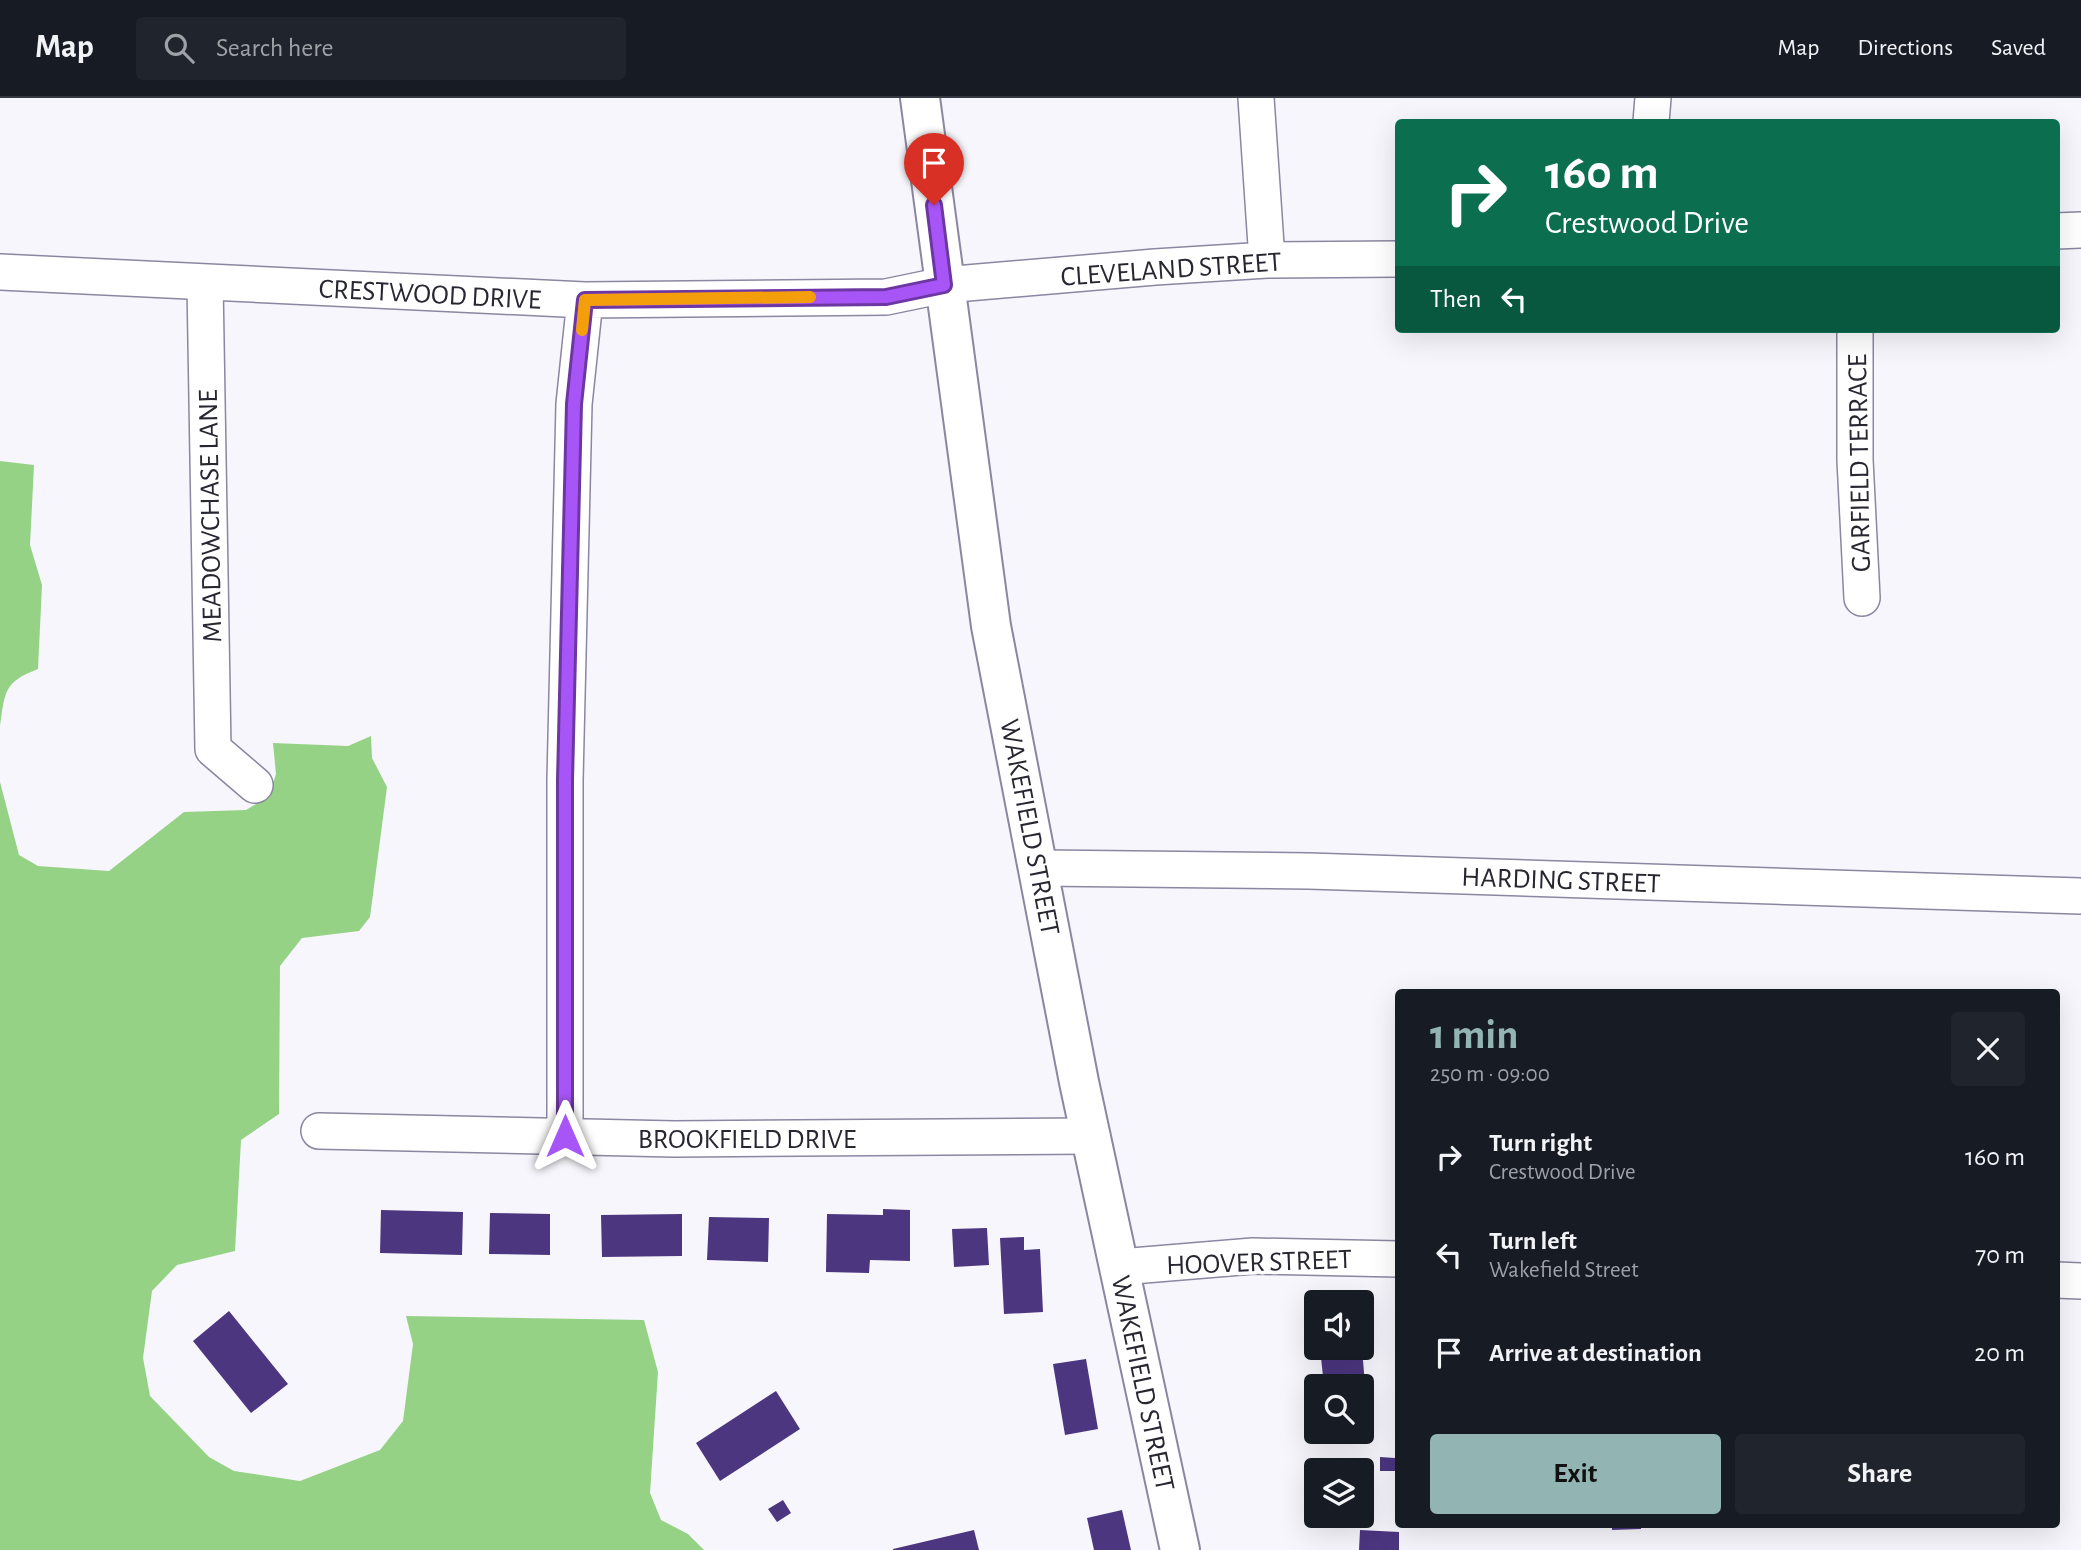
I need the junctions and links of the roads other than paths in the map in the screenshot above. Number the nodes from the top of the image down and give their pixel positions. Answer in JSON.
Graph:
{"nodes":[{"id":1,"x":920,"y":98,"type":"edge"},
{"id":2,"x":1256,"y":98,"type":"edge"},
{"id":3,"x":1653,"y":98,"type":"edge"},
{"id":4,"x":1651,"y":119,"type":"edge"},
{"id":5,"x":2081,"y":230,"type":"edge"},
{"id":6,"x":2060,"y":231,"type":"edge"},
{"id":7,"x":1395,"y":259,"type":"edge"},
{"id":8,"x":1267,"y":260,"type":"junction"},
{"id":9,"x":0,"y":272,"type":"edge"},
{"id":10,"x":205,"y":283,"type":"junction"},
{"id":11,"x":944,"y":285,"type":"junction"},
{"id":12,"x":585,"y":300,"type":"junction"},
{"id":13,"x":1855,"y":333,"type":"edge"},
{"id":14,"x":1861,"y":598,"type":"dead end"},
{"id":15,"x":254,"y":785,"type":"dead end"},
{"id":16,"x":1040,"y":868,"type":"junction"},
{"id":17,"x":2081,"y":896,"type":"edge"},
{"id":18,"x":319,"y":1131,"type":"dead end"},
{"id":19,"x":565,"y":1136,"type":"junction"},
{"id":20,"x":1091,"y":1136,"type":"junction"},
{"id":21,"x":1395,"y":1259,"type":"edge"},
{"id":22,"x":1121,"y":1267,"type":"junction"},
{"id":23,"x":2060,"y":1280,"type":"edge"},
{"id":24,"x":2081,"y":1281,"type":"edge"},
{"id":25,"x":1180,"y":1550,"type":"edge"}],
"edges":[{"from":1,"to":11,"type":"street","name":"WAKEFIELD STREET"},
{"from":2,"to":8,"type":"street"},
{"from":3,"to":4,"type":"street"},
{"from":5,"to":6,"type":"street"},
{"from":7,"to":8,"type":"street","name":"CLEVELAND STREET"},
{"from":8,"to":11,"type":"street","name":"CLEVELAND STREET"},
{"from":9,"to":10,"type":"street","name":"CRESTWOOD DRIVE"},
{"from":10,"to":12,"type":"street","name":"CRESTWOOD DRIVE"},
{"from":10,"to":15,"type":"street","name":"MEADOWCHASE LANE"},
{"from":11,"to":12,"type":"street","name":"CRESTWOOD DRIVE"},
{"from":11,"to":16,"type":"street","name":"WAKEFIELD STREET"},
{"from":12,"to":19,"type":"street"},
{"from":13,"to":14,"type":"street","name":"GARFIELD TERRACE"},
{"from":16,"to":17,"type":"street","name":"HARDING STREET"},
{"from":16,"to":20,"type":"street","name":"WAKEFIELD STREET"},
{"from":18,"to":19,"type":"street","name":"BROOKFIELD DRIVE"},
{"from":19,"to":20,"type":"street","name":"BROOKFIELD DRIVE"},
{"from":20,"to":22,"type":"street","name":"WAKEFIELD STREET"},
{"from":21,"to":22,"type":"street","name":"HOOVER STREET"},
{"from":22,"to":25,"type":"street","name":"WAKEFIELD STREET"},
{"from":23,"to":24,"type":"street"}]}
